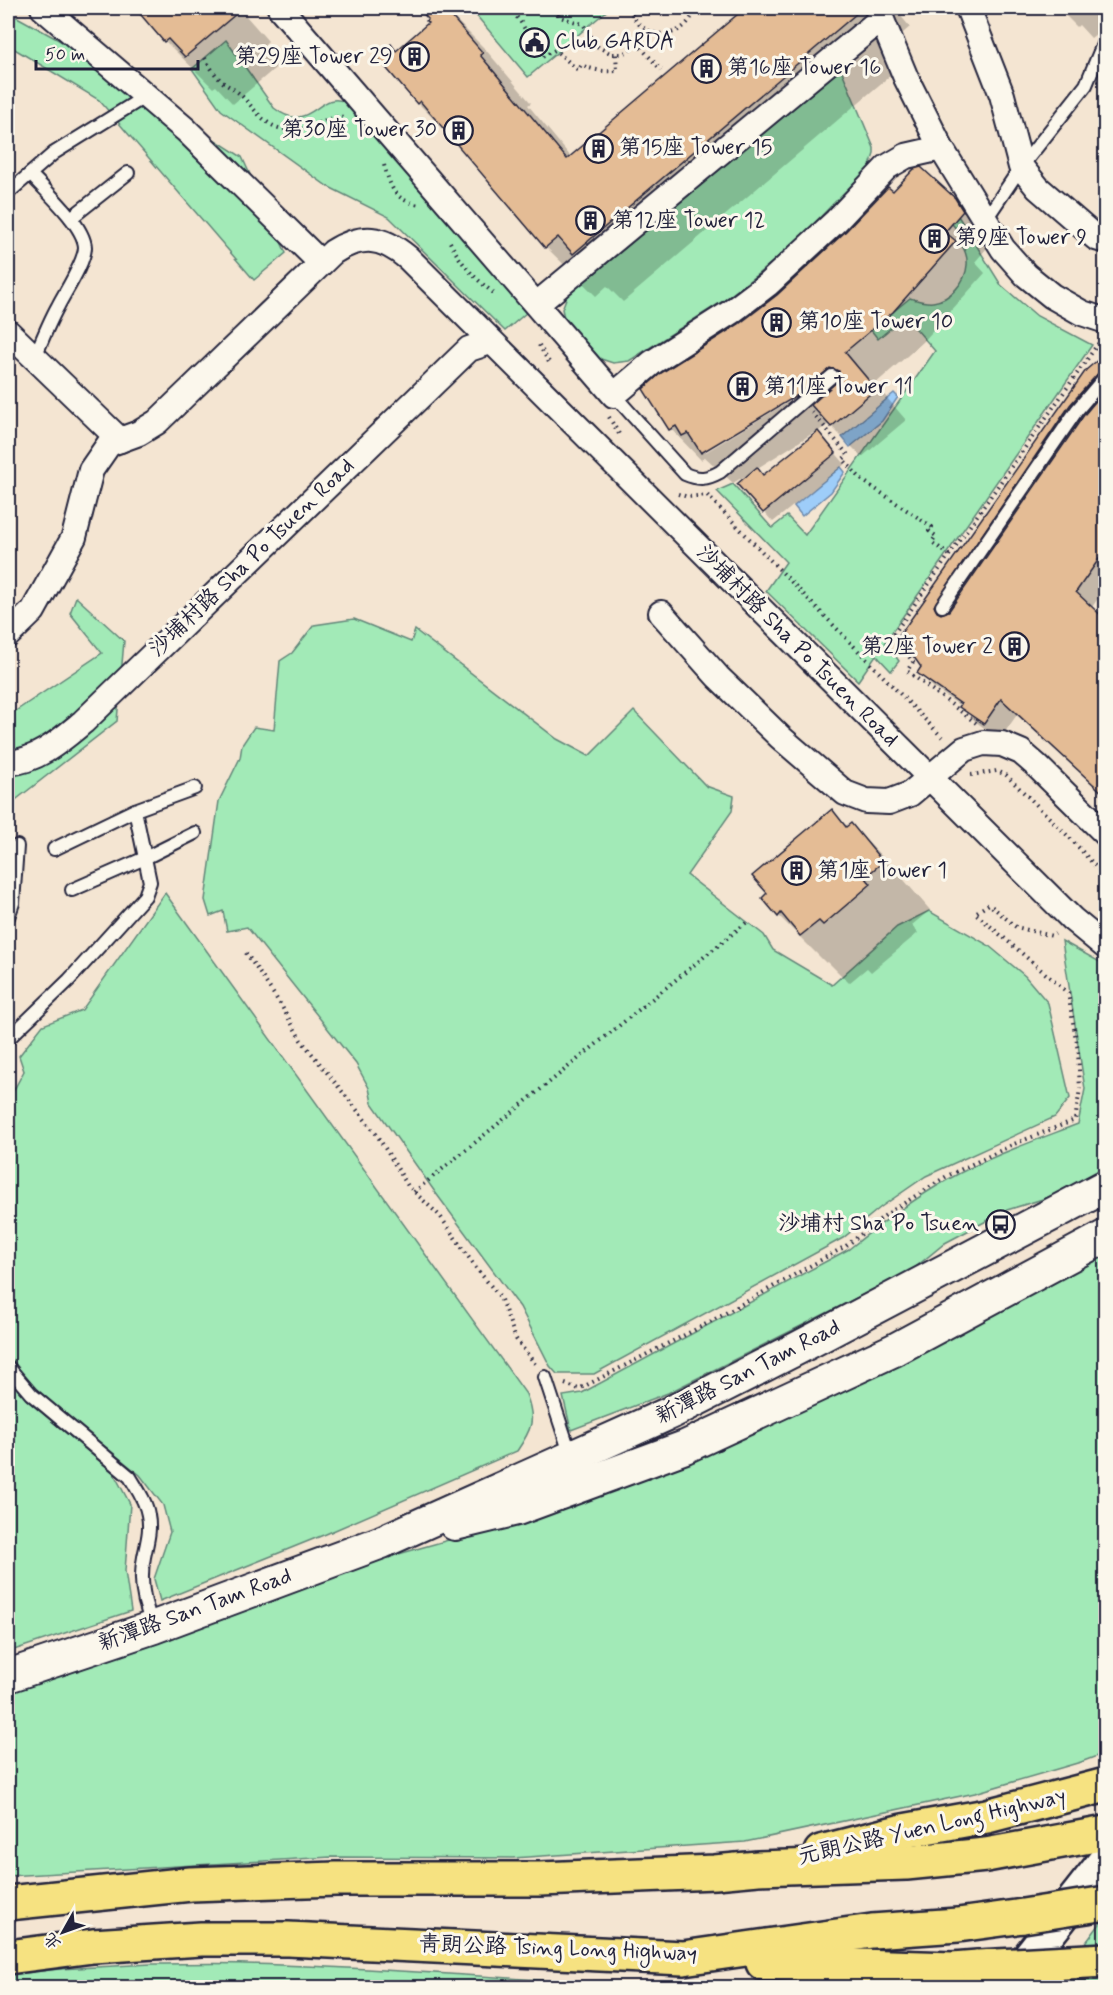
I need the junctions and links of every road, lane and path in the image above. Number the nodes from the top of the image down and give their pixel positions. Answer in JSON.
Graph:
{"nodes":[{"id":1,"x":43,"y":8,"type":"edge"},
{"id":2,"x":280,"y":8,"type":"edge"},
{"id":3,"x":509,"y":8,"type":"edge"},
{"id":4,"x":556,"y":8,"type":"edge"},
{"id":5,"x":630,"y":8,"type":"edge"},
{"id":6,"x":695,"y":8,"type":"edge"},
{"id":7,"x":968,"y":8,"type":"edge"},
{"id":8,"x":879,"y":13,"type":"edge"},
{"id":9,"x":645,"y":29,"type":"junction"},
{"id":10,"x":1106,"y":37,"type":"edge"},
{"id":11,"x":637,"y":43,"type":"junction"},
{"id":12,"x":616,"y":54,"type":"junction"},
{"id":13,"x":661,"y":70,"type":"dead end"},
{"id":14,"x":146,"y":96,"type":"junction"},
{"id":15,"x":941,"y":147,"type":"junction"},
{"id":16,"x":1022,"y":167,"type":"junction"},
{"id":17,"x":128,"y":172,"type":"dead end"},
{"id":18,"x":30,"y":174,"type":"junction"},
{"id":19,"x":8,"y":191,"type":"edge"},
{"id":20,"x":71,"y":218,"type":"junction"},
{"id":21,"x":986,"y":219,"type":"junction"},
{"id":22,"x":1106,"y":241,"type":"edge"},
{"id":23,"x":321,"y":263,"type":"junction"},
{"id":24,"x":537,"y":304,"type":"junction"},
{"id":25,"x":1104,"y":329,"type":"edge"},
{"id":26,"x":8,"y":332,"type":"edge"},
{"id":27,"x":490,"y":342,"type":"junction"},
{"id":28,"x":35,"y":357,"type":"junction"},
{"id":29,"x":832,"y":376,"type":"dead end"},
{"id":30,"x":1106,"y":376,"type":"edge"},
{"id":31,"x":614,"y":395,"type":"junction"},
{"id":32,"x":803,"y":401,"type":"junction"},
{"id":33,"x":120,"y":440,"type":"junction"},
{"id":34,"x":949,"y":555,"type":"junction"},
{"id":35,"x":1106,"y":579,"type":"edge"},
{"id":36,"x":1106,"y":591,"type":"edge"},
{"id":37,"x":942,"y":606,"type":"dead end"},
{"id":38,"x":661,"y":613,"type":"dead end"},
{"id":39,"x":8,"y":635,"type":"edge"},
{"id":40,"x":977,"y":724,"type":"dead end"},
{"id":41,"x":8,"y":763,"type":"edge"},
{"id":42,"x":937,"y":785,"type":"junction"},
{"id":43,"x":195,"y":788,"type":"dead end"},
{"id":44,"x":135,"y":810,"type":"junction"},
{"id":45,"x":195,"y":833,"type":"dead end"},
{"id":46,"x":1106,"y":834,"type":"edge"},
{"id":47,"x":17,"y":846,"type":"dead end"},
{"id":48,"x":54,"y":849,"type":"dead end"},
{"id":49,"x":145,"y":858,"type":"junction"},
{"id":50,"x":1106,"y":878,"type":"edge"},
{"id":51,"x":72,"y":890,"type":"dead end"},
{"id":52,"x":8,"y":917,"type":"edge"},
{"id":53,"x":747,"y":922,"type":"dead end"},
{"id":54,"x":1053,"y":936,"type":"dead end"},
{"id":55,"x":1106,"y":947,"type":"edge"},
{"id":56,"x":246,"y":953,"type":"dead end"},
{"id":57,"x":8,"y":1039,"type":"edge"},
{"id":58,"x":1106,"y":1186,"type":"edge"},
{"id":59,"x":414,"y":1192,"type":"junction"},
{"id":60,"x":1106,"y":1236,"type":"edge"},
{"id":61,"x":8,"y":1367,"type":"edge"},
{"id":62,"x":544,"y":1377,"type":"junction"},
{"id":63,"x":571,"y":1456,"type":"junction"},
{"id":64,"x":382,"y":1542,"type":"junction"},
{"id":65,"x":154,"y":1627,"type":"junction"},
{"id":66,"x":8,"y":1676,"type":"edge"},
{"id":67,"x":1106,"y":1785,"type":"edge"},
{"id":68,"x":1106,"y":1833,"type":"edge"},
{"id":69,"x":1106,"y":1860,"type":"edge"},
{"id":70,"x":758,"y":1868,"type":"junction"},
{"id":71,"x":8,"y":1903,"type":"edge"},
{"id":72,"x":1106,"y":1903,"type":"edge"},
{"id":73,"x":8,"y":1957,"type":"edge"},
{"id":74,"x":683,"y":1958,"type":"junction"},
{"id":75,"x":1106,"y":1960,"type":"edge"},
{"id":76,"x":1005,"y":1988,"type":"edge"}],
"edges":[{"from":1,"to":14,"type":"street"},
{"from":2,"to":24,"type":"street"},
{"from":3,"to":12,"type":"path"},
{"from":4,"to":12,"type":"path"},
{"from":5,"to":9,"type":"path"},
{"from":6,"to":9,"type":"path"},
{"from":7,"to":16,"type":"street"},
{"from":8,"to":15,"type":"street"},
{"from":8,"to":24,"type":"street"},
{"from":9,"to":11,"type":"path"},
{"from":10,"to":16,"type":"lane"},
{"from":11,"to":12,"type":"path"},
{"from":11,"to":13,"type":"path"},
{"from":14,"to":18,"type":"lane"},
{"from":14,"to":23,"type":"street"},
{"from":15,"to":21,"type":"street"},
{"from":15,"to":31,"type":"street"},
{"from":16,"to":21,"type":"lane"},
{"from":16,"to":22,"type":"street"},
{"from":17,"to":20,"type":"lane"},
{"from":18,"to":19,"type":"lane"},
{"from":18,"to":20,"type":"lane"},
{"from":20,"to":28,"type":"lane"},
{"from":21,"to":25,"type":"street"},
{"from":23,"to":27,"type":"street","name":"沙埔村路 Sha Po Tsuen Road"},
{"from":23,"to":33,"type":"street","name":"沙埔村路 Sha Po Tsuen Road"},
{"from":24,"to":31,"type":"street"},
{"from":25,"to":34,"type":"path"},
{"from":26,"to":28,"type":"street"},
{"from":27,"to":41,"type":"street","name":"沙埔村路 Sha Po Tsuen Road"},
{"from":27,"to":42,"type":"street","name":"沙埔村路 Sha Po Tsuen Road"},
{"from":28,"to":33,"type":"street"},
{"from":29,"to":32,"type":"lane"},
{"from":30,"to":37,"type":"lane"},
{"from":31,"to":32,"type":"lane"},
{"from":32,"to":34,"type":"path"},
{"from":33,"to":39,"type":"street","name":"沙埔村路 Sha Po Tsuen Road"},
{"from":34,"to":40,"type":"path"},
{"from":35,"to":36,"type":"path"},
{"from":38,"to":42,"type":"street"},
{"from":42,"to":46,"type":"street"},
{"from":42,"to":50,"type":"path"},
{"from":42,"to":55,"type":"street","name":"沙埔村路 Sha Po Tsuen Road"},
{"from":43,"to":44,"type":"lane"},
{"from":44,"to":48,"type":"lane"},
{"from":44,"to":49,"type":"lane"},
{"from":45,"to":49,"type":"lane"},
{"from":47,"to":52,"type":"lane"},
{"from":49,"to":51,"type":"lane"},
{"from":49,"to":57,"type":"lane"},
{"from":53,"to":59,"type":"path"},
{"from":54,"to":62,"type":"path"},
{"from":56,"to":59,"type":"path"},
{"from":58,"to":63,"type":"street","name":"新潭路 San Tam Road"},
{"from":59,"to":62,"type":"path"},
{"from":60,"to":64,"type":"street","name":"新潭路 San Tam Road"},
{"from":61,"to":65,"type":"lane"},
{"from":62,"to":63,"type":"lane"},
{"from":63,"to":64,"type":"street","name":"新潭路 San Tam Road"},
{"from":64,"to":65,"type":"street","name":"新潭路 San Tam Road"},
{"from":65,"to":66,"type":"street","name":"新潭路 San Tam Road"},
{"from":67,"to":70,"type":"highway","name":"元朗公路 Yuen Long Highway"},
{"from":68,"to":70,"type":"highway"},
{"from":69,"to":76,"type":"main road"},
{"from":70,"to":71,"type":"highway"},
{"from":72,"to":74,"type":"highway","name":"青朗公路 Tsing Long Highway","bridge":true},
{"from":73,"to":74,"type":"highway","name":"青朗公路 Tsing Long Highway"},
{"from":74,"to":75,"type":"highway","bridge":true}]}
